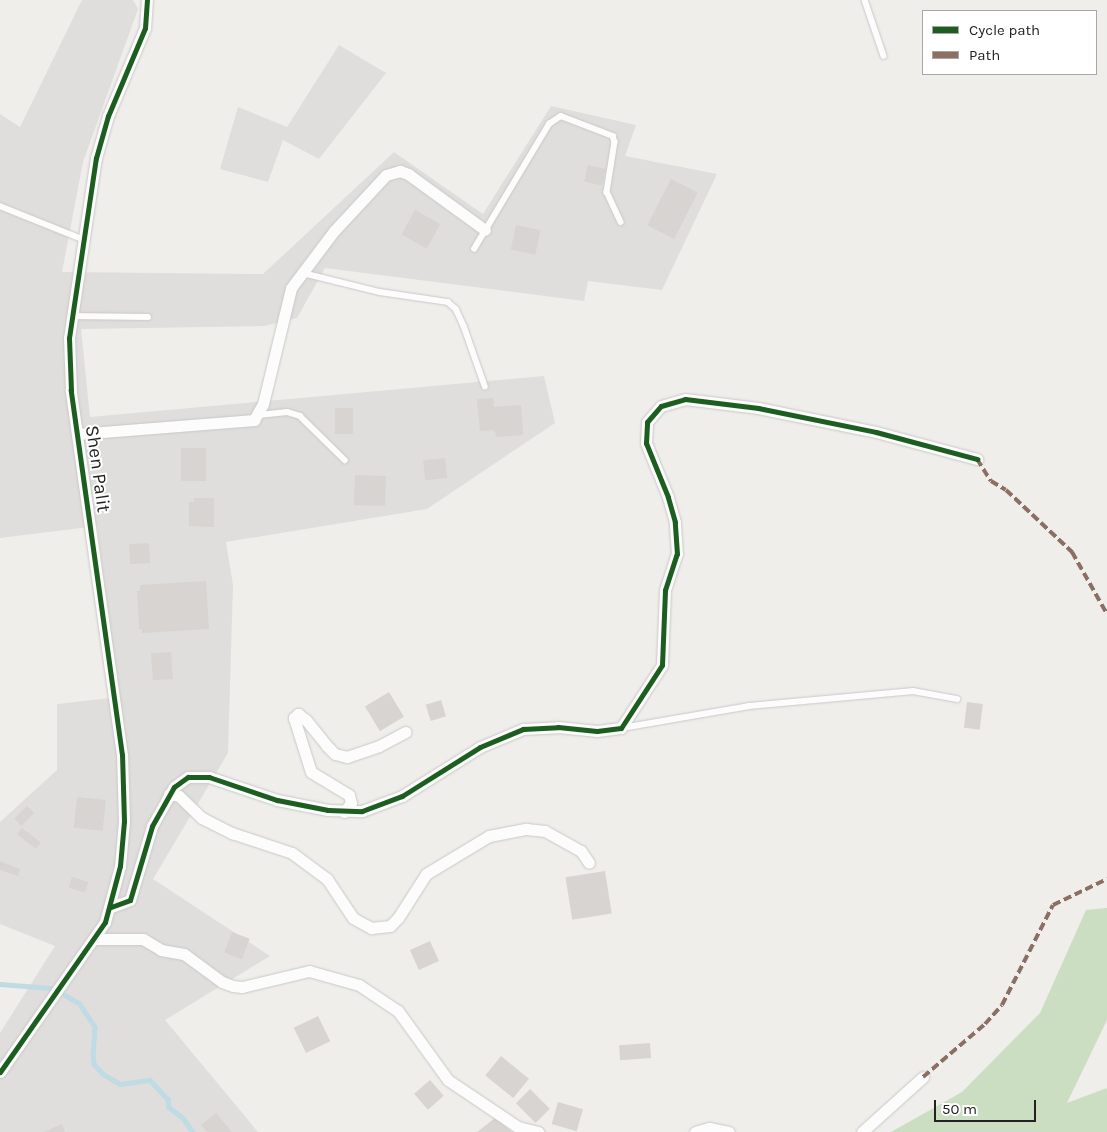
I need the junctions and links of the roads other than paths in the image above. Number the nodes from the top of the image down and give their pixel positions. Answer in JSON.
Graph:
{"nodes":[{"id":1,"x":147,"y":0,"type":"edge"},
{"id":2,"x":865,"y":0,"type":"edge"},
{"id":3,"x":884,"y":56,"type":"dead end"},
{"id":4,"x":0,"y":206,"type":"edge"},
{"id":5,"x":621,"y":222,"type":"dead end"},
{"id":6,"x":485,"y":230,"type":"junction"},
{"id":7,"x":82,"y":239,"type":"junction"},
{"id":8,"x":474,"y":249,"type":"dead end"},
{"id":9,"x":303,"y":273,"type":"junction"},
{"id":10,"x":72,"y":316,"type":"junction"},
{"id":11,"x":148,"y":317,"type":"dead end"},
{"id":12,"x":485,"y":386,"type":"dead end"},
{"id":13,"x":259,"y":415,"type":"junction"},
{"id":14,"x":77,"y":434,"type":"junction"},
{"id":15,"x":977,"y":459,"type":"dead end"},
{"id":16,"x":345,"y":460,"type":"dead end"},
{"id":17,"x":957,"y":699,"type":"dead end"},
{"id":18,"x":621,"y":728,"type":"junction"},
{"id":19,"x":405,"y":732,"type":"dead end"},
{"id":20,"x":169,"y":794,"type":"junction"},
{"id":21,"x":344,"y":812,"type":"junction"},
{"id":22,"x":589,"y":863,"type":"dead end"},
{"id":23,"x":111,"y":907,"type":"junction"},
{"id":24,"x":92,"y":942,"type":"junction"},
{"id":25,"x":0,"y":1072,"type":"edge"},
{"id":26,"x":923,"y":1077,"type":"dead end"},
{"id":27,"x":538,"y":1132,"type":"edge"},
{"id":28,"x":695,"y":1132,"type":"edge"},
{"id":29,"x":729,"y":1132,"type":"edge"},
{"id":30,"x":862,"y":1132,"type":"edge"}],
"edges":[{"from":1,"to":7,"type":"street","name":"Shen Palit"},
{"from":2,"to":3,"type":"lane"},
{"from":4,"to":7,"type":"lane"},
{"from":5,"to":6,"type":"lane"},
{"from":6,"to":8,"type":"lane"},
{"from":6,"to":9,"type":"street"},
{"from":7,"to":10,"type":"street","name":"Shen Palit"},
{"from":9,"to":12,"type":"lane"},
{"from":9,"to":13,"type":"street"},
{"from":10,"to":11,"type":"lane"},
{"from":10,"to":14,"type":"street","name":"Shen Palit"},
{"from":13,"to":14,"type":"street"},
{"from":13,"to":16,"type":"lane"},
{"from":14,"to":23,"type":"street","name":"Shen Palit"},
{"from":15,"to":18,"type":"street"},
{"from":17,"to":18,"type":"lane"},
{"from":18,"to":21,"type":"street"},
{"from":19,"to":21,"type":"street"},
{"from":20,"to":21,"type":"street"},
{"from":20,"to":22,"type":"street"},
{"from":20,"to":23,"type":"street"},
{"from":23,"to":24,"type":"street","name":"Shen Palit"},
{"from":24,"to":25,"type":"street","name":"Shen Palit"},
{"from":24,"to":27,"type":"street"},
{"from":26,"to":30,"type":"street"},
{"from":28,"to":29,"type":"street"}]}
